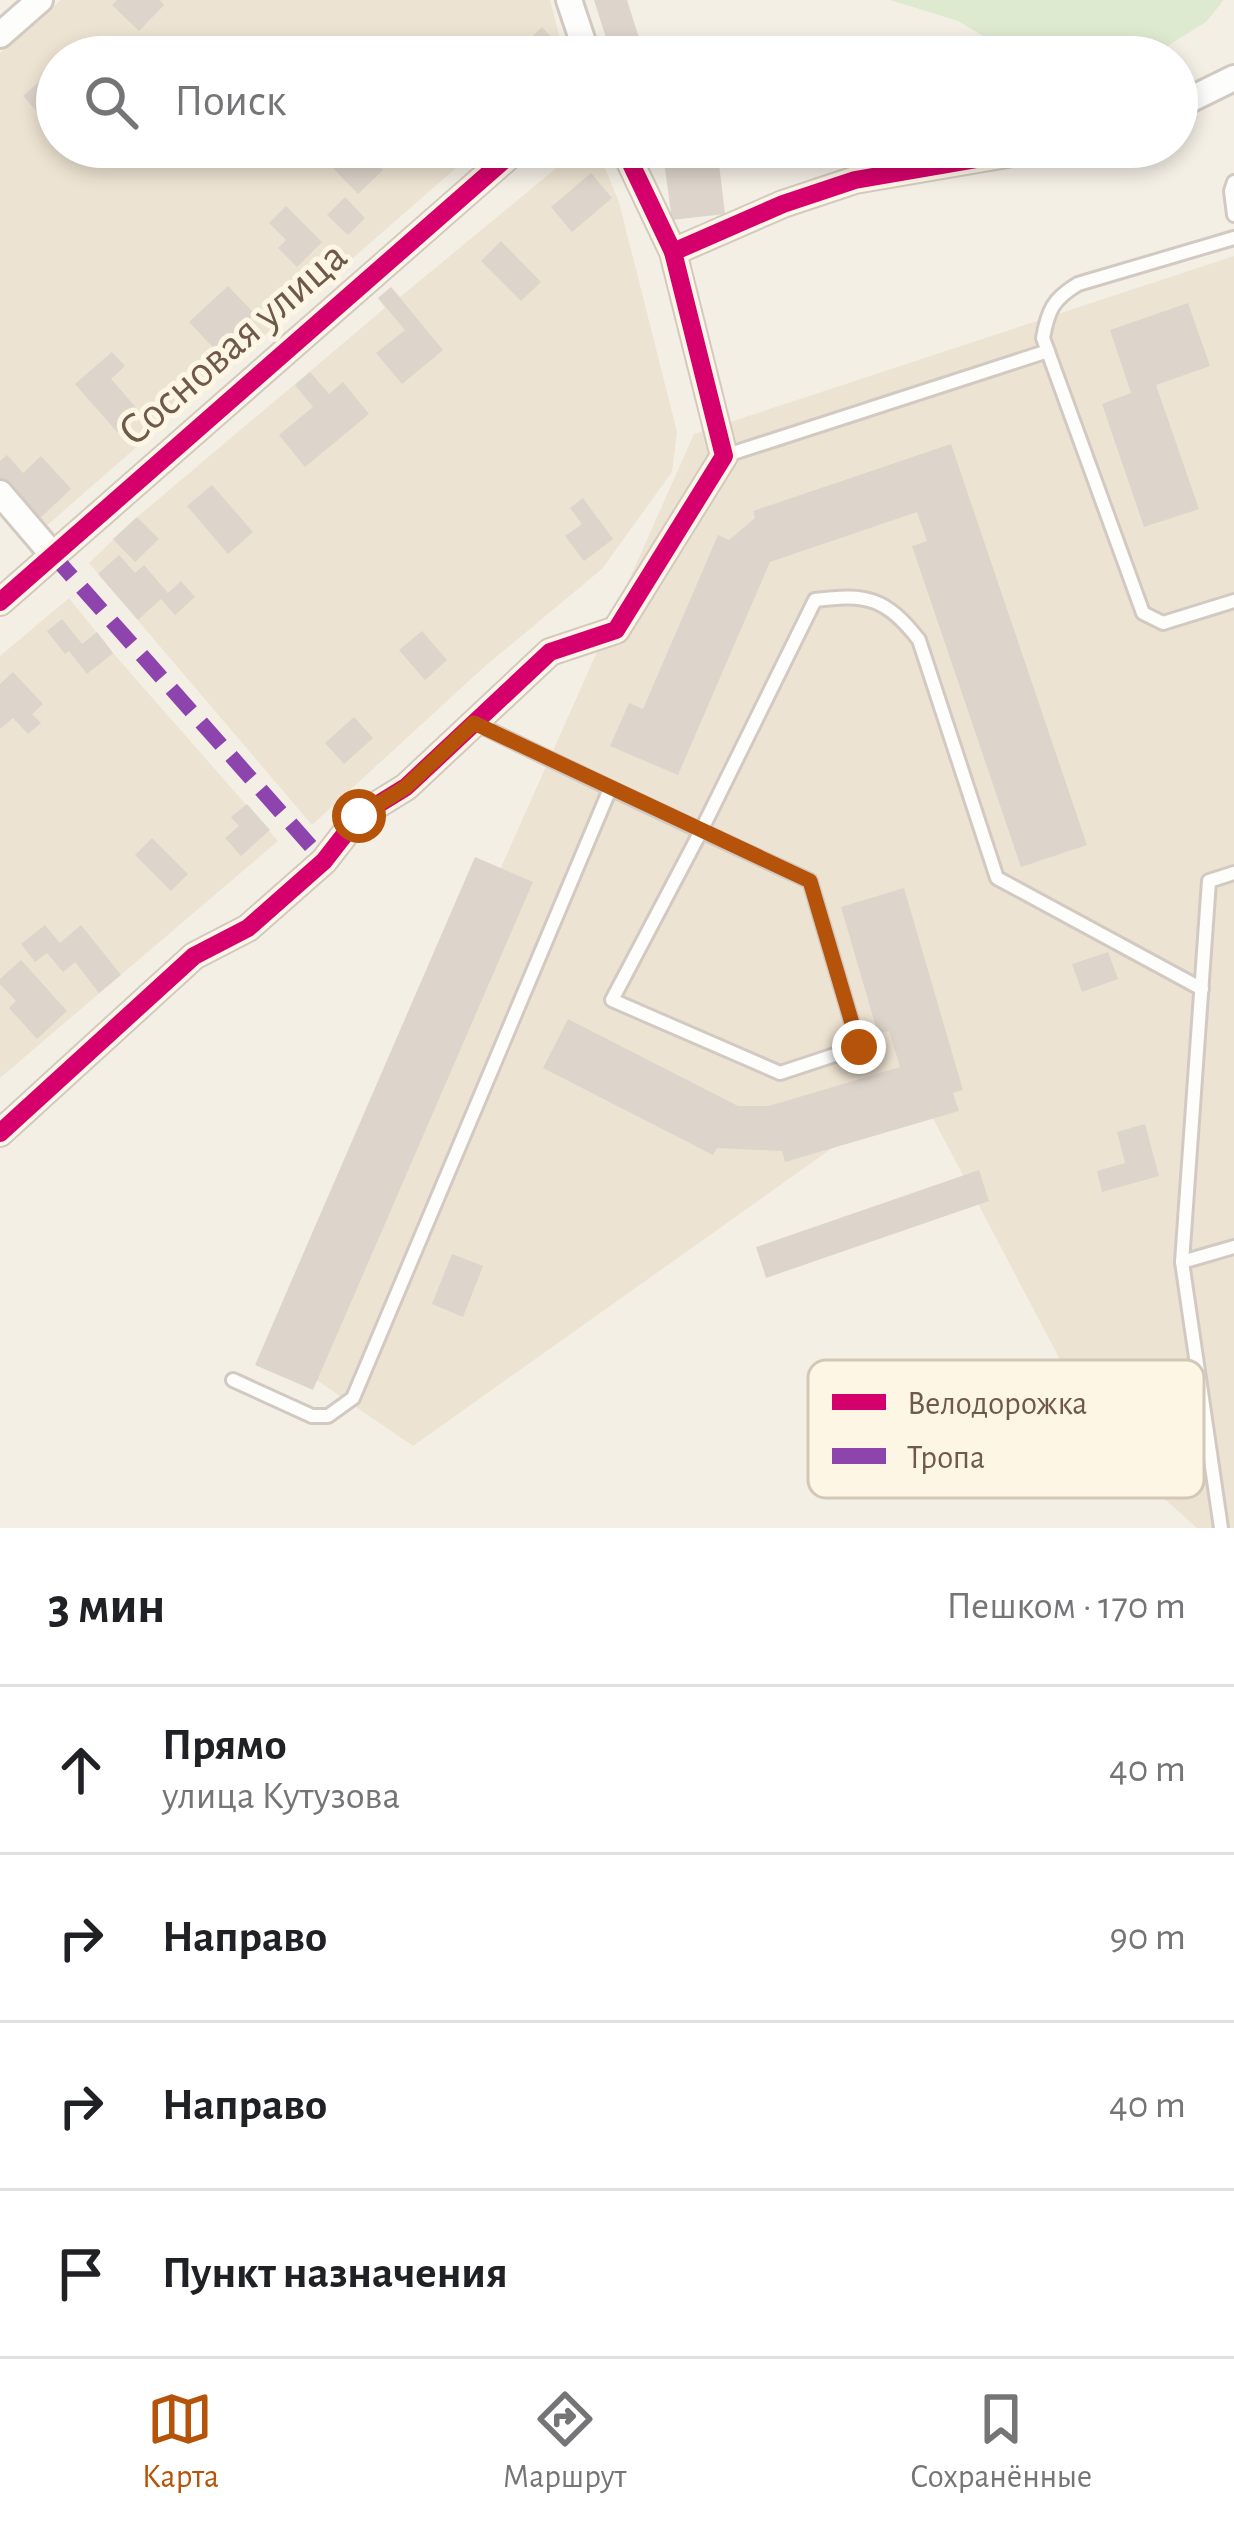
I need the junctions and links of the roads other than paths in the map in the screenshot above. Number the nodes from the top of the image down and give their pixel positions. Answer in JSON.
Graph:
{"nodes":[{"id":1,"x":40,"y":0,"type":"edge"},
{"id":2,"x":569,"y":0,"type":"edge"},
{"id":3,"x":0,"y":35,"type":"edge"},
{"id":4,"x":580,"y":36,"type":"edge"},
{"id":5,"x":1234,"y":78,"type":"edge"},
{"id":6,"x":1198,"y":96,"type":"edge"},
{"id":7,"x":495,"y":168,"type":"edge"},
{"id":8,"x":633,"y":168,"type":"edge"},
{"id":9,"x":925,"y":168,"type":"edge"},
{"id":10,"x":1234,"y":182,"type":"edge"},
{"id":11,"x":1234,"y":215,"type":"edge"},
{"id":12,"x":1234,"y":238,"type":"edge"},
{"id":13,"x":673,"y":253,"type":"junction"},
{"id":14,"x":1048,"y":351,"type":"junction"},
{"id":15,"x":724,"y":456,"type":"junction"},
{"id":16,"x":0,"y":493,"type":"edge"},
{"id":17,"x":52,"y":554,"type":"junction"},
{"id":18,"x":1234,"y":601,"type":"edge"},
{"id":19,"x":0,"y":602,"type":"edge"},
{"id":20,"x":474,"y":723,"type":"junction"},
{"id":21,"x":610,"y":789,"type":"junction"},
{"id":22,"x":701,"y":831,"type":"junction"},
{"id":23,"x":1234,"y":873,"type":"edge"},
{"id":24,"x":1202,"y":989,"type":"junction"},
{"id":25,"x":0,"y":1133,"type":"edge"},
{"id":26,"x":1234,"y":1247,"type":"edge"},
{"id":27,"x":1182,"y":1262,"type":"junction"},
{"id":28,"x":1196,"y":1360,"type":"edge"},
{"id":29,"x":233,"y":1380,"type":"dead end"},
{"id":30,"x":1204,"y":1412,"type":"edge"},
{"id":31,"x":1221,"y":1528,"type":"edge"}],
"edges":[{"from":1,"to":3,"type":"street"},
{"from":2,"to":4,"type":"street"},
{"from":5,"to":6,"type":"street"},
{"from":7,"to":17,"type":"street","name":"Сосновая улица"},
{"from":8,"to":13,"type":"street"},
{"from":9,"to":13,"type":"street"},
{"from":10,"to":11,"type":"lane"},
{"from":12,"to":14,"type":"lane"},
{"from":13,"to":15,"type":"street"},
{"from":14,"to":15,"type":"lane"},
{"from":14,"to":18,"type":"lane"},
{"from":15,"to":20,"type":"street"},
{"from":16,"to":17,"type":"street"},
{"from":17,"to":19,"type":"street","name":"Сосновая улица"},
{"from":20,"to":21,"type":"lane"},
{"from":20,"to":25,"type":"street"},
{"from":21,"to":22,"type":"lane"},
{"from":21,"to":29,"type":"lane"},
{"from":22,"to":22,"type":"lane"},
{"from":22,"to":24,"type":"lane"},
{"from":23,"to":24,"type":"lane"},
{"from":24,"to":27,"type":"lane"},
{"from":26,"to":27,"type":"lane"},
{"from":27,"to":28,"type":"lane"},
{"from":30,"to":31,"type":"lane"}]}
